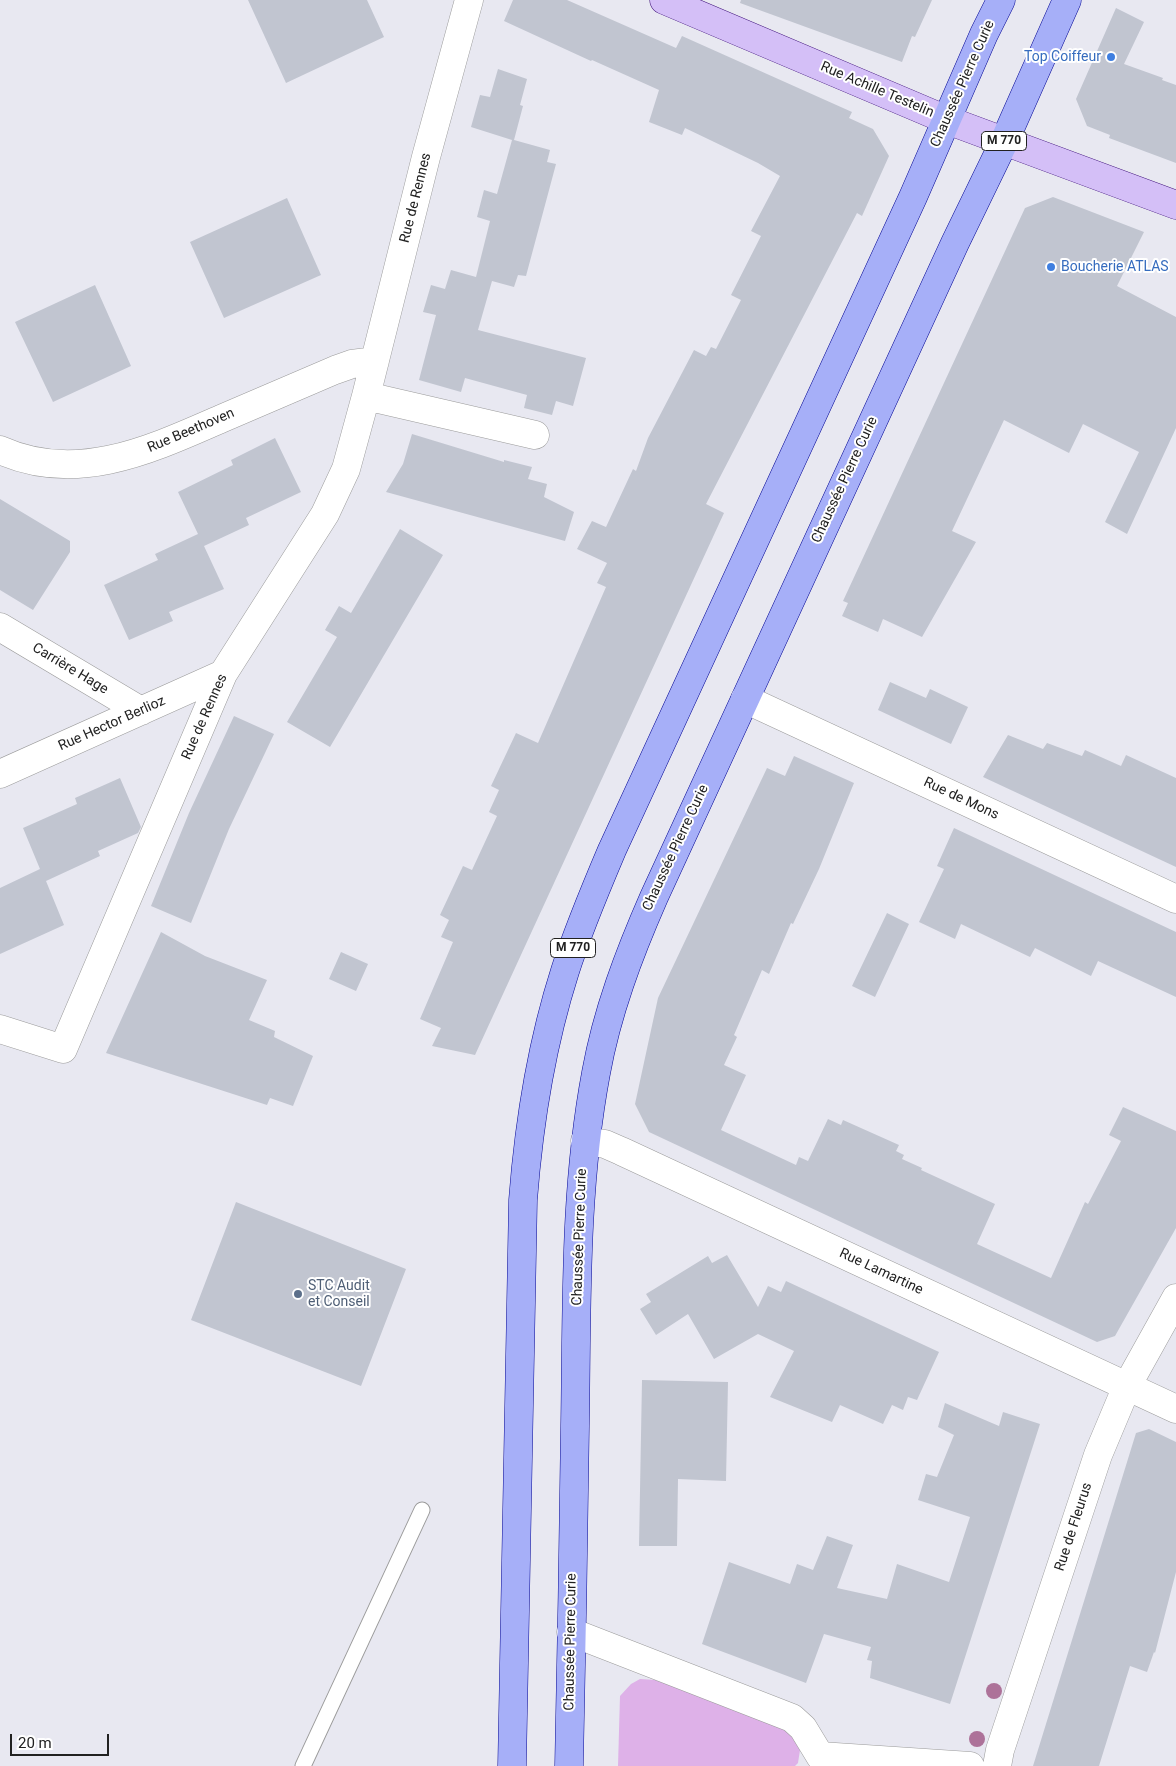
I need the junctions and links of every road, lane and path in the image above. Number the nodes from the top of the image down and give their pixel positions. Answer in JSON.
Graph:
{"nodes":[{"id":1,"x":469,"y":0,"type":"edge"},
{"id":2,"x":1000,"y":0,"type":"edge"},
{"id":3,"x":1067,"y":0,"type":"edge"},
{"id":4,"x":676,"y":2,"type":"edge"},
{"id":5,"x":947,"y":120,"type":"junction"},
{"id":6,"x":1004,"y":142,"type":"junction"},
{"id":7,"x":1176,"y":205,"type":"edge"},
{"id":8,"x":375,"y":361,"type":"junction"},
{"id":9,"x":366,"y":396,"type":"junction"},
{"id":10,"x":535,"y":435,"type":"dead end"},
{"id":11,"x":0,"y":450,"type":"edge"},
{"id":12,"x":0,"y":627,"type":"edge"},
{"id":13,"x":224,"y":674,"type":"junction"},
{"id":14,"x":745,"y":699,"type":"junction"},
{"id":15,"x":141,"y":711,"type":"junction"},
{"id":16,"x":0,"y":774,"type":"edge"},
{"id":17,"x":1176,"y":899,"type":"edge"},
{"id":18,"x":0,"y":1029,"type":"edge"},
{"id":19,"x":585,"y":1141,"type":"junction"},
{"id":20,"x":1176,"y":1298,"type":"edge"},
{"id":21,"x":1127,"y":1386,"type":"junction"},
{"id":22,"x":1176,"y":1409,"type":"edge"},
{"id":23,"x":422,"y":1510,"type":"dead end"},
{"id":24,"x":571,"y":1632,"type":"junction"},
{"id":25,"x":816,"y":1761,"type":"edge"},
{"id":26,"x":303,"y":1766,"type":"edge"},
{"id":27,"x":512,"y":1766,"type":"edge"},
{"id":28,"x":569,"y":1766,"type":"edge"},
{"id":29,"x":970,"y":1766,"type":"edge"},
{"id":30,"x":997,"y":1766,"type":"edge"}],
"edges":[{"from":1,"to":8,"type":"street","name":"Rue de Rennes"},
{"from":2,"to":5,"type":"main road","name":"Chaussée Pierre Curie","number":"M 770"},
{"from":3,"to":6,"type":"main road","name":"Chaussée Pierre Curie","number":"M 770"},
{"from":4,"to":5,"type":"street","name":"Rue Achille Testelin"},
{"from":5,"to":6,"type":"street","name":"Rue Achille Testelin"},
{"from":5,"to":27,"type":"main road","name":"Chaussée Pierre Curie","number":"M 770"},
{"from":6,"to":7,"type":"street","name":"Rue Achille Testelin"},
{"from":6,"to":14,"type":"main road","name":"Chaussée Pierre Curie","number":"M 770"},
{"from":8,"to":9,"type":"street","name":"Rue de Rennes"},
{"from":8,"to":11,"type":"street","name":"Rue Beethoven"},
{"from":9,"to":10,"type":"street"},
{"from":9,"to":13,"type":"street","name":"Rue de Rennes"},
{"from":12,"to":15,"type":"street","name":"Carrière Hage"},
{"from":13,"to":15,"type":"street","name":"Rue Hector Berlioz"},
{"from":13,"to":18,"type":"street","name":"Rue de Rennes"},
{"from":14,"to":17,"type":"street","name":"Rue de Mons"},
{"from":14,"to":19,"type":"main road","name":"Chaussée Pierre Curie","number":"M 770"},
{"from":15,"to":16,"type":"street","name":"Rue Hector Berlioz"},
{"from":19,"to":21,"type":"street","name":"Rue Lamartine"},
{"from":19,"to":24,"type":"main road","name":"Chaussée Pierre Curie","number":"M 770"},
{"from":20,"to":21,"type":"street","name":"Rue de Fleurus"},
{"from":21,"to":22,"type":"street","name":"Rue Lamartine"},
{"from":21,"to":30,"type":"street","name":"Rue de Fleurus"},
{"from":23,"to":26,"type":"lane"},
{"from":24,"to":25,"type":"street"},
{"from":24,"to":28,"type":"main road","name":"Chaussée Pierre Curie","number":"M 770"},
{"from":25,"to":29,"type":"street"}]}
